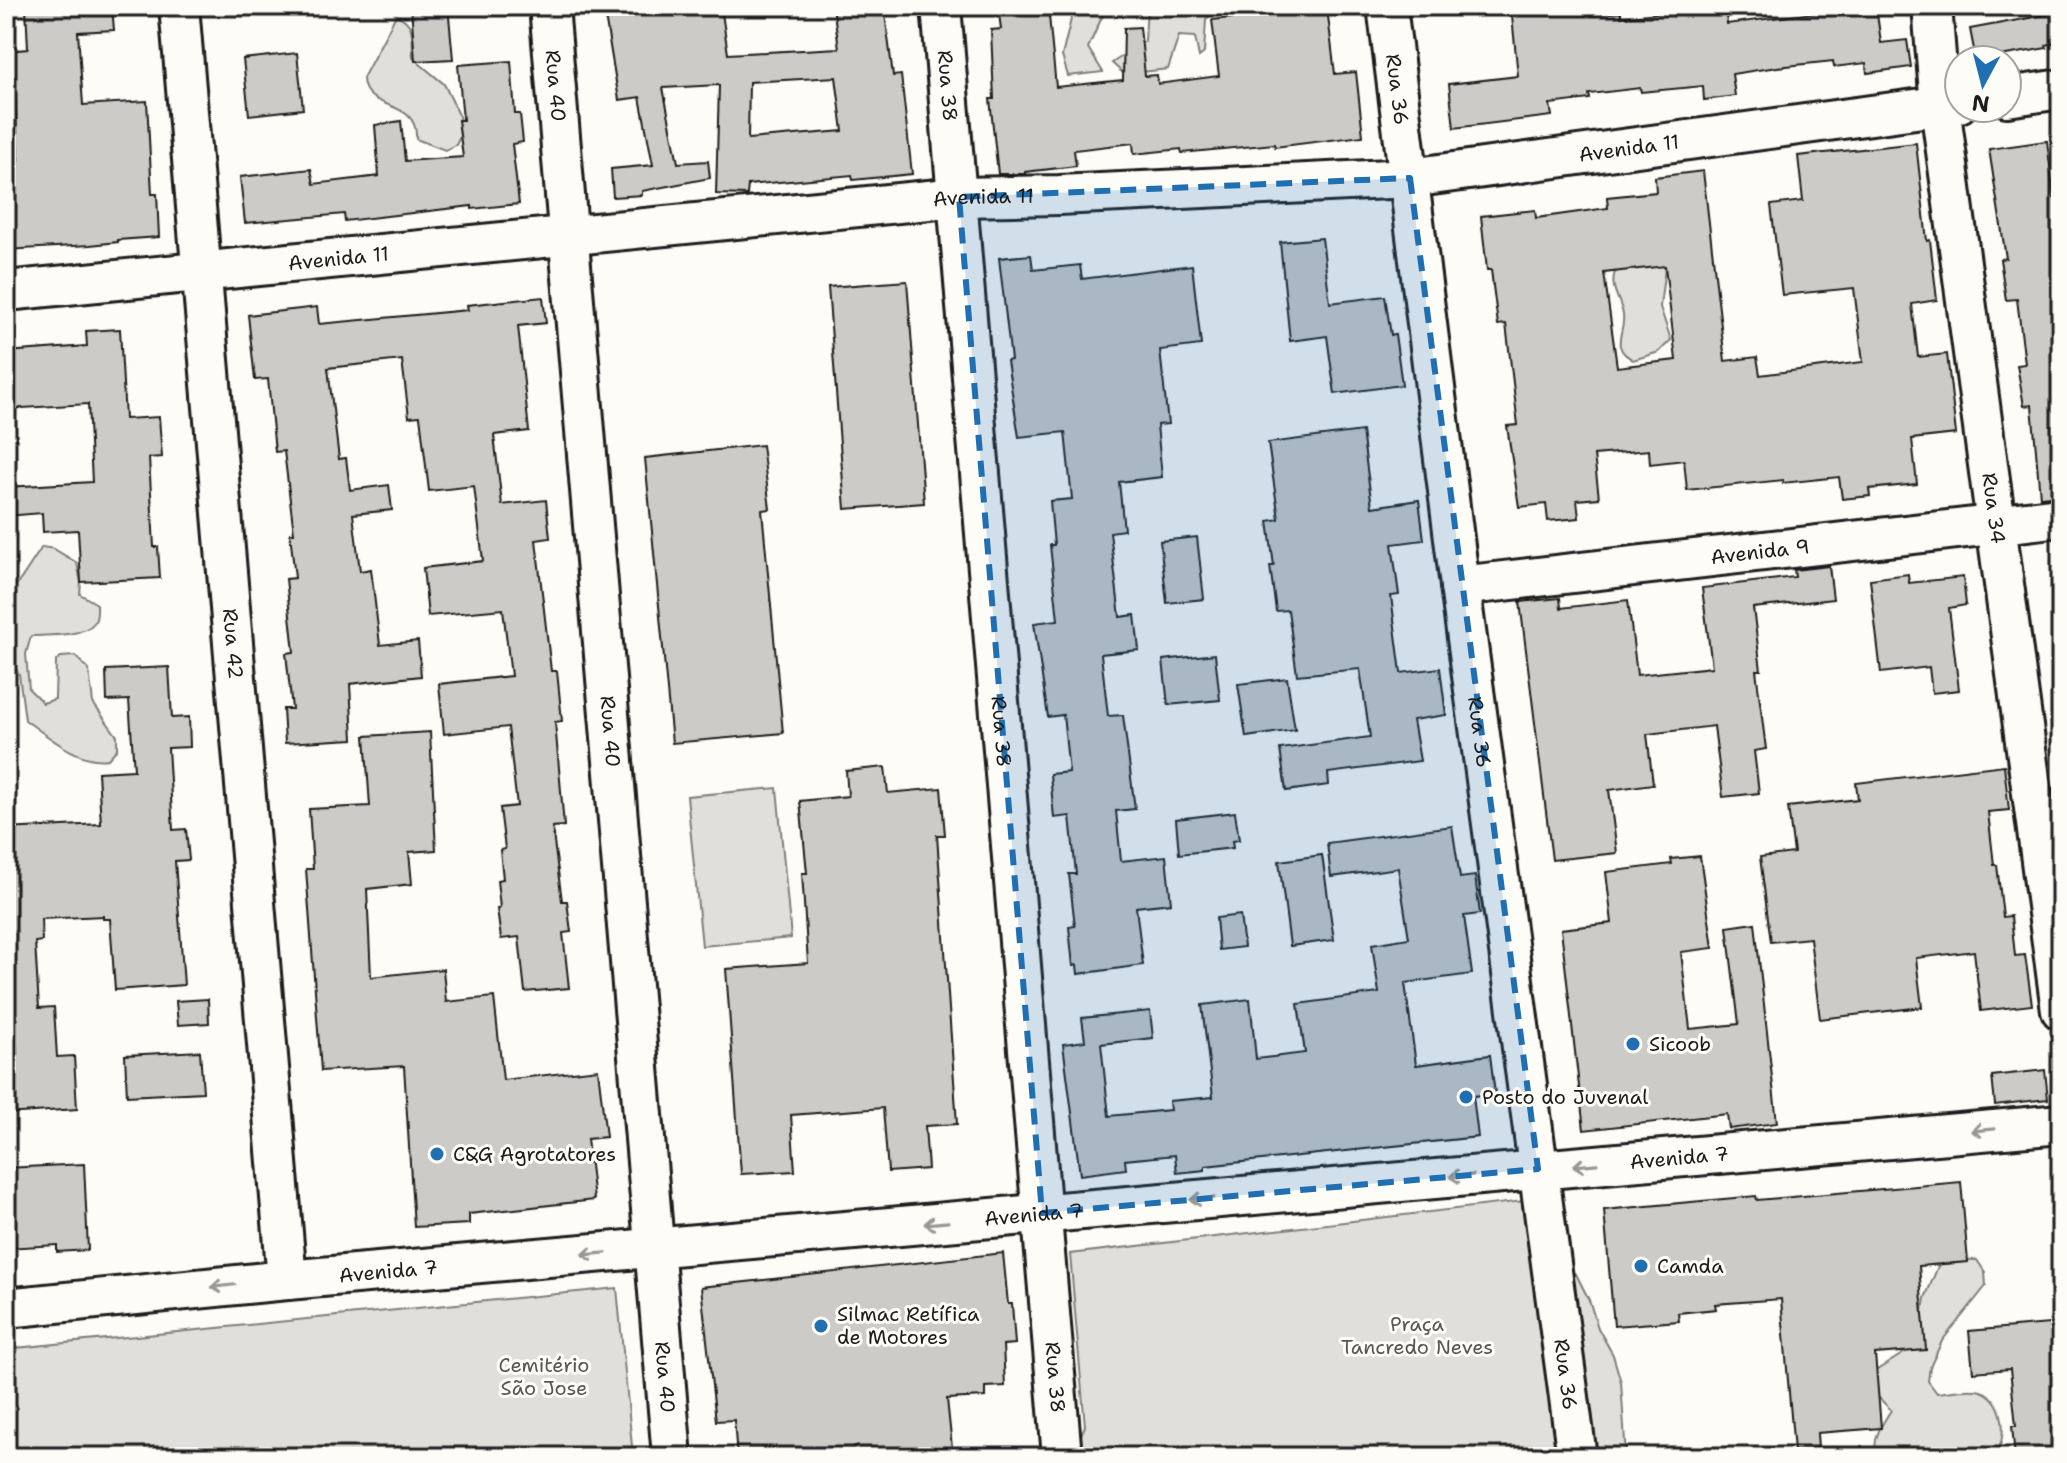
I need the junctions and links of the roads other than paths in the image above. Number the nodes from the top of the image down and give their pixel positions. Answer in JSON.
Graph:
{"nodes":[{"id":1,"x":179,"y":6,"type":"edge"},
{"id":2,"x":549,"y":6,"type":"edge"},
{"id":3,"x":941,"y":6,"type":"edge"},
{"id":4,"x":1387,"y":6,"type":"edge"},
{"id":5,"x":1932,"y":6,"type":"edge"},
{"id":6,"x":1943,"y":66,"type":"edge"},
{"id":7,"x":2061,"y":89,"type":"edge"},
{"id":8,"x":2023,"y":95,"type":"edge"},
{"id":9,"x":1943,"y":105,"type":"edge"},
{"id":10,"x":1952,"y":124,"type":"edge"},
{"id":11,"x":1410,"y":178,"type":"junction"},
{"id":12,"x":959,"y":197,"type":"junction"},
{"id":13,"x":568,"y":235,"type":"junction"},
{"id":14,"x":202,"y":271,"type":"junction"},
{"id":15,"x":6,"y":291,"type":"edge"},
{"id":16,"x":2061,"y":517,"type":"edge"},
{"id":17,"x":1997,"y":525,"type":"junction"},
{"id":18,"x":1460,"y":586,"type":"junction"},
{"id":19,"x":2061,"y":1010,"type":"edge"},
{"id":20,"x":2061,"y":1124,"type":"edge"},
{"id":21,"x":1538,"y":1169,"type":"junction"},
{"id":22,"x":1042,"y":1213,"type":"junction"},
{"id":23,"x":654,"y":1248,"type":"junction"},
{"id":24,"x":287,"y":1280,"type":"junction"},
{"id":25,"x":6,"y":1308,"type":"edge"},
{"id":26,"x":672,"y":1457,"type":"edge"},
{"id":27,"x":1062,"y":1457,"type":"edge"},
{"id":28,"x":1577,"y":1457,"type":"edge"}],
"edges":[{"from":1,"to":14,"type":"street","name":"Rua 42"},
{"from":2,"to":13,"type":"street","name":"Rua 40"},
{"from":3,"to":12,"type":"street","name":"Rua 38"},
{"from":4,"to":11,"type":"street","name":"Rua 36"},
{"from":5,"to":6,"type":"street","name":"Rua 34"},
{"from":7,"to":8,"type":"street"},
{"from":9,"to":11,"type":"street","name":"Avenida 11"},
{"from":10,"to":17,"type":"street","name":"Rua 34"},
{"from":11,"to":12,"type":"street","name":"Avenida 11"},
{"from":11,"to":18,"type":"street","name":"Rua 36"},
{"from":12,"to":13,"type":"street","name":"Avenida 11"},
{"from":12,"to":22,"type":"street","name":"Rua 38"},
{"from":13,"to":14,"type":"street","name":"Avenida 11"},
{"from":13,"to":23,"type":"street","name":"Rua 40"},
{"from":14,"to":15,"type":"street","name":"Avenida 11"},
{"from":14,"to":24,"type":"street","name":"Rua 42"},
{"from":16,"to":17,"type":"street","name":"Avenida 9"},
{"from":17,"to":18,"type":"street","name":"Avenida 9"},
{"from":17,"to":19,"type":"street","name":"Rua 34"},
{"from":18,"to":21,"type":"street","name":"Rua 36"},
{"from":20,"to":21,"type":"street","name":"Avenida 7","one_way":true},
{"from":21,"to":22,"type":"street","name":"Avenida 7","one_way":true},
{"from":21,"to":28,"type":"street","name":"Rua 36"},
{"from":22,"to":23,"type":"street","name":"Avenida 7","one_way":true},
{"from":22,"to":27,"type":"street","name":"Rua 38"},
{"from":23,"to":24,"type":"street","name":"Avenida 7","one_way":true},
{"from":23,"to":26,"type":"street","name":"Rua 40"},
{"from":24,"to":25,"type":"street","name":"Avenida 7","one_way":true}]}
